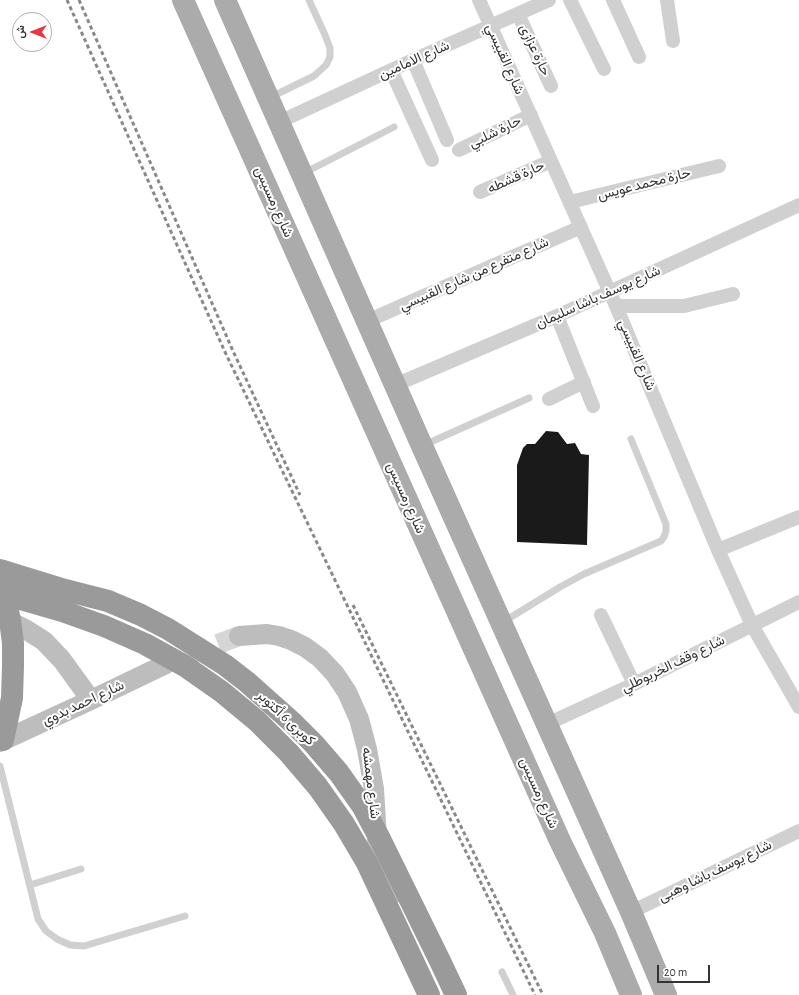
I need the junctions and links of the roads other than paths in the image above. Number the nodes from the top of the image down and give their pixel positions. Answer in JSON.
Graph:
{"nodes":[{"id":1,"x":183,"y":0,"type":"edge"},
{"id":2,"x":225,"y":0,"type":"edge"},
{"id":3,"x":309,"y":0,"type":"edge"},
{"id":4,"x":478,"y":0,"type":"edge"},
{"id":5,"x":549,"y":0,"type":"edge"},
{"id":6,"x":570,"y":0,"type":"edge"},
{"id":7,"x":613,"y":0,"type":"edge"},
{"id":8,"x":667,"y":0,"type":"edge"},
{"id":9,"x":518,"y":14,"type":"junction"},
{"id":10,"x":491,"y":26,"type":"junction"},
{"id":11,"x":673,"y":41,"type":"dead end"},
{"id":12,"x":638,"y":56,"type":"dead end"},
{"id":13,"x":413,"y":60,"type":"junction"},
{"id":14,"x":604,"y":69,"type":"dead end"},
{"id":15,"x":391,"y":70,"type":"junction"},
{"id":16,"x":551,"y":86,"type":"dead end"},
{"id":17,"x":269,"y":98,"type":"junction"},
{"id":18,"x":530,"y":114,"type":"junction"},
{"id":19,"x":279,"y":122,"type":"junction"},
{"id":20,"x":394,"y":127,"type":"dead end"},
{"id":21,"x":447,"y":140,"type":"dead end"},
{"id":22,"x":459,"y":150,"type":"dead end"},
{"id":23,"x":432,"y":160,"type":"dead end"},
{"id":24,"x":551,"y":161,"type":"junction"},
{"id":25,"x":719,"y":166,"type":"dead end"},
{"id":26,"x":302,"y":174,"type":"junction"},
{"id":27,"x":480,"y":192,"type":"dead end"},
{"id":28,"x":570,"y":202,"type":"junction"},
{"id":29,"x":799,"y":205,"type":"edge"},
{"id":30,"x":581,"y":227,"type":"junction"},
{"id":31,"x":610,"y":292,"type":"junction"},
{"id":32,"x":733,"y":294,"type":"dead end"},
{"id":33,"x":616,"y":306,"type":"junction"},
{"id":34,"x":557,"y":316,"type":"junction"},
{"id":35,"x":367,"y":321,"type":"junction"},
{"id":36,"x":584,"y":382,"type":"junction"},
{"id":37,"x":395,"y":385,"type":"junction"},
{"id":38,"x":529,"y":398,"type":"dead end"},
{"id":39,"x":549,"y":400,"type":"dead end"},
{"id":40,"x":593,"y":406,"type":"dead end"},
{"id":41,"x":631,"y":439,"type":"dead end"},
{"id":42,"x":422,"y":446,"type":"junction"},
{"id":43,"x":799,"y":517,"type":"edge"},
{"id":44,"x":718,"y":550,"type":"junction"},
{"id":45,"x":0,"y":570,"type":"edge"},
{"id":46,"x":0,"y":578,"type":"edge"},
{"id":47,"x":0,"y":593,"type":"edge"},
{"id":48,"x":799,"y":602,"type":"edge"},
{"id":49,"x":601,"y":615,"type":"dead end"},
{"id":50,"x":5,"y":618,"type":"edge"},
{"id":51,"x":501,"y":623,"type":"junction"},
{"id":52,"x":752,"y":625,"type":"junction"},
{"id":53,"x":239,"y":636,"type":"tunnel mouth"},
{"id":54,"x":166,"y":664,"type":"dead end"},
{"id":55,"x":634,"y":684,"type":"junction"},
{"id":56,"x":91,"y":700,"type":"junction"},
{"id":57,"x":799,"y":707,"type":"edge"},
{"id":58,"x":546,"y":724,"type":"junction"},
{"id":59,"x":2,"y":741,"type":"edge"},
{"id":60,"x":0,"y":766,"type":"edge"},
{"id":61,"x":799,"y":831,"type":"edge"},
{"id":62,"x":81,"y":869,"type":"dead end"},
{"id":63,"x":30,"y":885,"type":"junction"},
{"id":64,"x":631,"y":912,"type":"junction"},
{"id":65,"x":185,"y":916,"type":"dead end"},
{"id":66,"x":502,"y":972,"type":"dead end"},
{"id":67,"x":429,"y":995,"type":"edge"},
{"id":68,"x":440,"y":995,"type":"edge"},
{"id":69,"x":447,"y":995,"type":"edge"},
{"id":70,"x":456,"y":995,"type":"edge"},
{"id":71,"x":513,"y":995,"type":"edge"},
{"id":72,"x":631,"y":995,"type":"edge"},
{"id":73,"x":666,"y":995,"type":"edge"}],
"edges":[{"from":1,"to":72,"type":"main road","name":"شارع رمسيس"},
{"from":2,"to":17,"type":"main road"},
{"from":3,"to":17,"type":"lane"},
{"from":4,"to":10,"type":"street","name":"شارع القبيسي"},
{"from":5,"to":9,"type":"street","name":"شارع الامامين"},
{"from":6,"to":14,"type":"street"},
{"from":7,"to":12,"type":"street"},
{"from":8,"to":11,"type":"street"},
{"from":9,"to":10,"type":"street","name":"شارع الامامين"},
{"from":9,"to":16,"type":"street","name":"حارة عزازى"},
{"from":10,"to":13,"type":"street","name":"شارع الامامين"},
{"from":10,"to":18,"type":"street","name":"شارع القبيسي"},
{"from":13,"to":15,"type":"street","name":"شارع الامامين"},
{"from":13,"to":21,"type":"street"},
{"from":15,"to":19,"type":"street","name":"شارع الامامين"},
{"from":15,"to":23,"type":"street"},
{"from":17,"to":19,"type":"main road"},
{"from":18,"to":22,"type":"street","name":"حارة شلبي"},
{"from":18,"to":24,"type":"street","name":"شارع القبيسي"},
{"from":19,"to":26,"type":"main road"},
{"from":20,"to":26,"type":"lane"},
{"from":24,"to":27,"type":"street","name":"حارة قشطه"},
{"from":24,"to":28,"type":"street","name":"شارع القبيسي"},
{"from":25,"to":28,"type":"street","name":"حارة محمد عويس"},
{"from":26,"to":35,"type":"main road"},
{"from":28,"to":30,"type":"street","name":"شارع القبيسي"},
{"from":29,"to":31,"type":"street","name":"شارع يوسف باشا سليمان"},
{"from":30,"to":31,"type":"street","name":"شارع القبيسي"},
{"from":30,"to":35,"type":"street","name":"شارع متفرع من شارع القبيسي"},
{"from":31,"to":33,"type":"street","name":"شارع القبيسي"},
{"from":31,"to":34,"type":"street","name":"شارع يوسف باشا سليمان"},
{"from":32,"to":33,"type":"street"},
{"from":33,"to":44,"type":"street","name":"شارع القبيسي"},
{"from":34,"to":36,"type":"street"},
{"from":34,"to":37,"type":"street","name":"شارع يوسف باشا سليمان"},
{"from":35,"to":37,"type":"main road"},
{"from":36,"to":39,"type":"street"},
{"from":36,"to":40,"type":"street"},
{"from":37,"to":42,"type":"main road"},
{"from":38,"to":42,"type":"lane"},
{"from":41,"to":51,"type":"lane"},
{"from":42,"to":51,"type":"main road"},
{"from":43,"to":44,"type":"street"},
{"from":44,"to":52,"type":"street","name":"شارع القبيسي"},
{"from":45,"to":70,"type":"highway","name":"كوبرى 6 أكتوبر"},
{"from":46,"to":50,"type":"highway"},
{"from":46,"to":69,"type":"highway"},
{"from":47,"to":67,"type":"highway","name":"كوبرى 6 أكتوبر"},
{"from":48,"to":52,"type":"street","name":"شارع وقف الخربوطلي"},
{"from":49,"to":55,"type":"street"},
{"from":50,"to":56,"type":"main road"},
{"from":50,"to":59,"type":"highway"},
{"from":51,"to":58,"type":"main road"},
{"from":52,"to":55,"type":"street","name":"شارع وقف الخربوطلي"},
{"from":52,"to":57,"type":"street","name":"شارع القبيسي"},
{"from":53,"to":68,"type":"main road","name":"شارع مهمشه"},
{"from":54,"to":56,"type":"main road","name":"شارع احمد بدوي"},
{"from":55,"to":58,"type":"street","name":"شارع وقف الخربوطلي"},
{"from":56,"to":59,"type":"main road","name":"شارع احمد بدوي"},
{"from":58,"to":64,"type":"main road"},
{"from":60,"to":63,"type":"lane"},
{"from":61,"to":64,"type":"street","name":"شارع يوسف باشا وهبى"},
{"from":62,"to":63,"type":"lane"},
{"from":63,"to":65,"type":"lane"},
{"from":64,"to":73,"type":"main road"},
{"from":66,"to":71,"type":"lane"}]}
